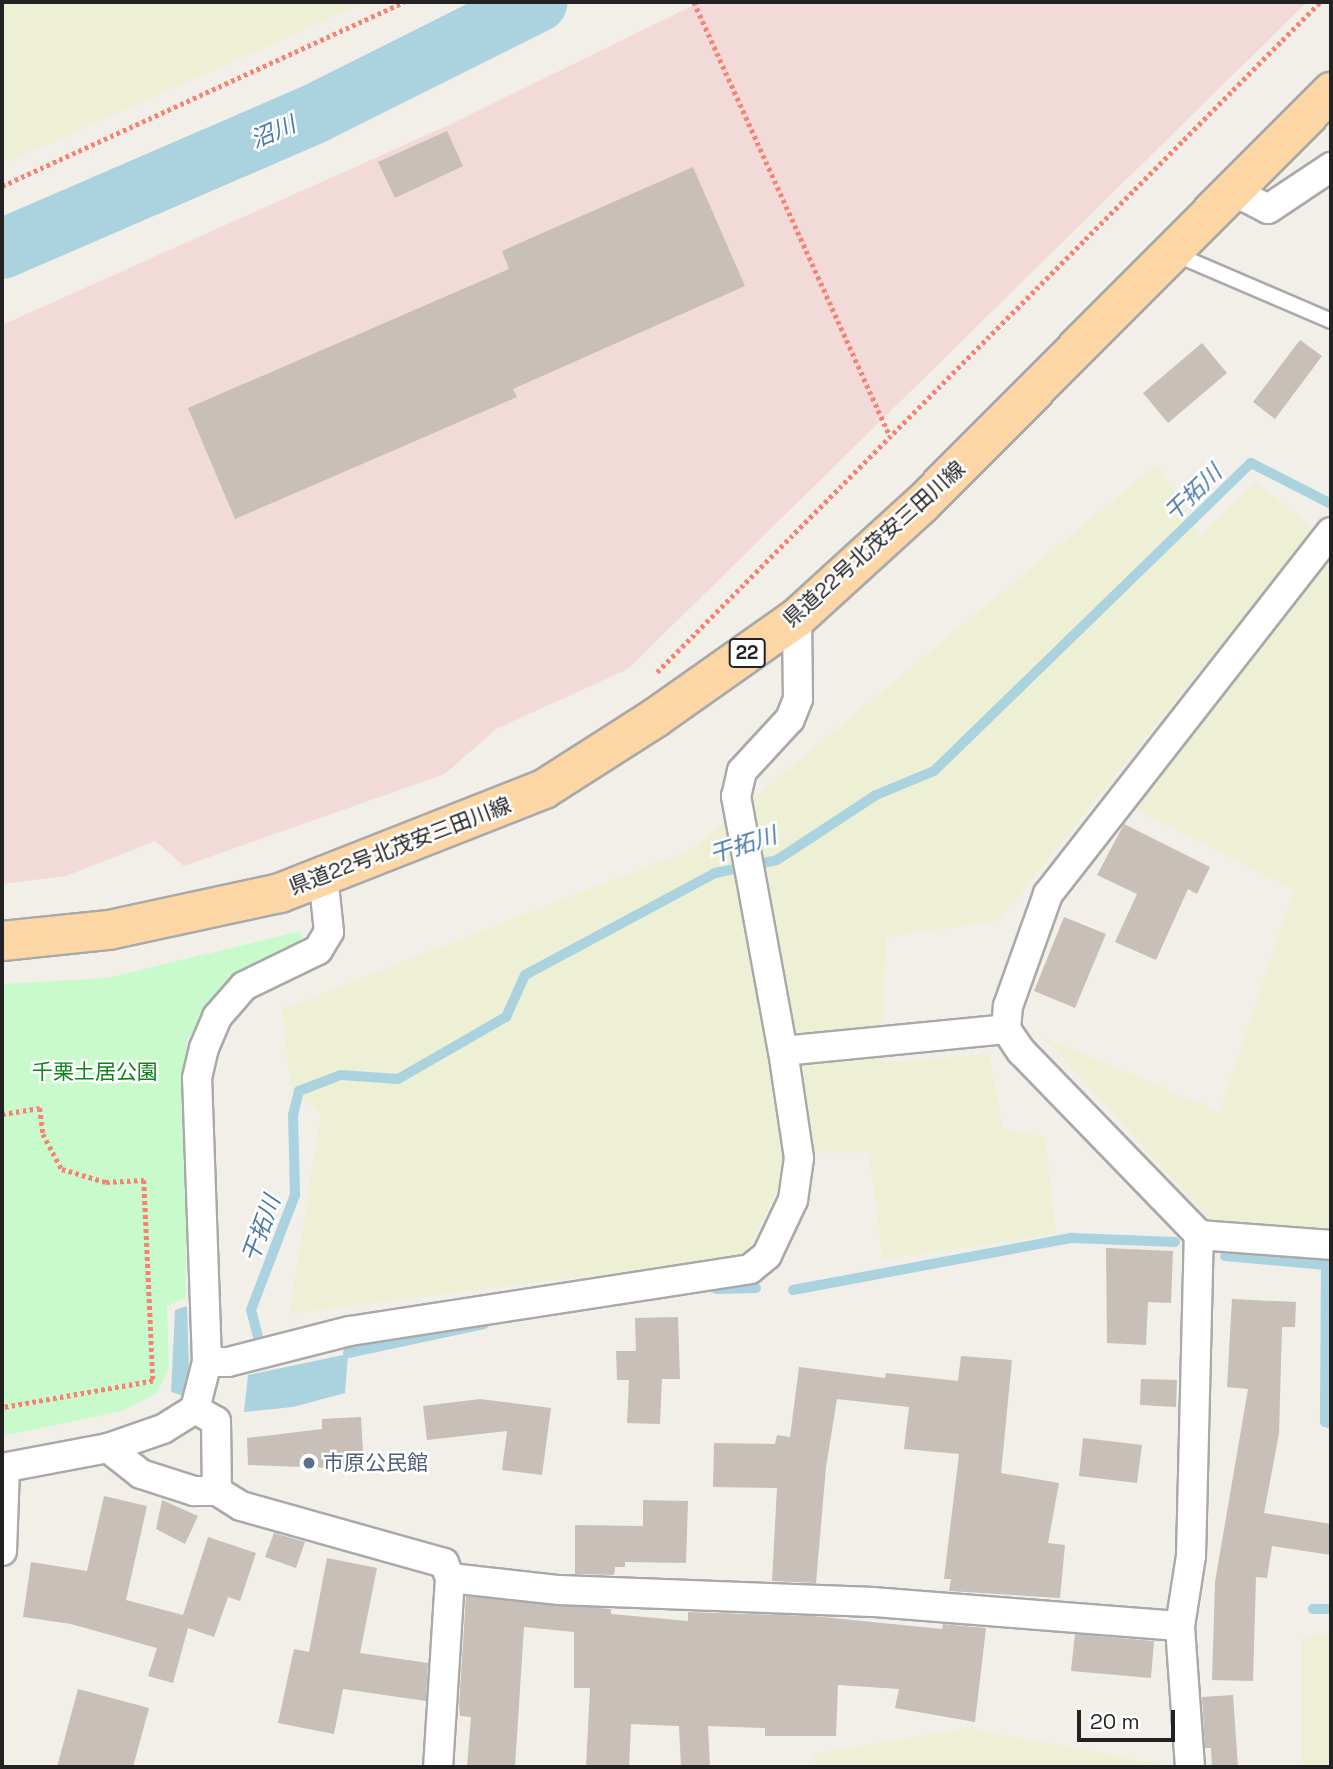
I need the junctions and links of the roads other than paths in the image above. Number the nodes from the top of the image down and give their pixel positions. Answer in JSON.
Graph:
{"nodes":[{"id":1,"x":1331,"y":92,"type":"edge"},
{"id":2,"x":1331,"y":167,"type":"edge"},
{"id":3,"x":1233,"y":191,"type":"junction"},
{"id":4,"x":1174,"y":253,"type":"junction"},
{"id":5,"x":1331,"y":321,"type":"edge"},
{"id":6,"x":1331,"y":532,"type":"edge"},
{"id":7,"x":797,"y":618,"type":"junction"},
{"id":8,"x":323,"y":876,"type":"junction"},
{"id":9,"x":2,"y":941,"type":"edge"},
{"id":10,"x":1006,"y":1029,"type":"junction"},
{"id":11,"x":783,"y":1051,"type":"junction"},
{"id":12,"x":1199,"y":1235,"type":"junction"},
{"id":13,"x":1331,"y":1245,"type":"edge"},
{"id":14,"x":207,"y":1362,"type":"junction"},
{"id":15,"x":195,"y":1409,"type":"junction"},
{"id":16,"x":108,"y":1448,"type":"junction"},
{"id":17,"x":4,"y":1468,"type":"edge"},
{"id":18,"x":217,"y":1491,"type":"junction"},
{"id":19,"x":2,"y":1551,"type":"edge"},
{"id":20,"x":450,"y":1578,"type":"junction"},
{"id":21,"x":1180,"y":1626,"type":"junction"},
{"id":22,"x":438,"y":1767,"type":"edge"},
{"id":23,"x":1191,"y":1767,"type":"edge"}],
"edges":[{"from":1,"to":3,"type":"main road","name":"県道22号北茂安三田川線","number":"22"},
{"from":2,"to":3,"type":"street"},
{"from":3,"to":4,"type":"main road","name":"県道22号北茂安三田川線","number":"22"},
{"from":4,"to":5,"type":"lane"},
{"from":4,"to":7,"type":"main road","name":"県道22号北茂安三田川線","number":"22"},
{"from":6,"to":10,"type":"street"},
{"from":7,"to":8,"type":"main road","name":"県道22号北茂安三田川線","number":"22"},
{"from":7,"to":11,"type":"street"},
{"from":8,"to":9,"type":"main road","name":"県道22号北茂安三田川線","number":"22"},
{"from":8,"to":14,"type":"street"},
{"from":10,"to":11,"type":"street"},
{"from":10,"to":12,"type":"street"},
{"from":11,"to":14,"type":"street"},
{"from":12,"to":13,"type":"street"},
{"from":12,"to":21,"type":"street"},
{"from":14,"to":15,"type":"street"},
{"from":15,"to":16,"type":"street"},
{"from":15,"to":18,"type":"street"},
{"from":16,"to":17,"type":"street"},
{"from":16,"to":18,"type":"street"},
{"from":17,"to":19,"type":"street"},
{"from":18,"to":20,"type":"street"},
{"from":20,"to":21,"type":"street"},
{"from":20,"to":22,"type":"street"},
{"from":21,"to":23,"type":"street"}]}
